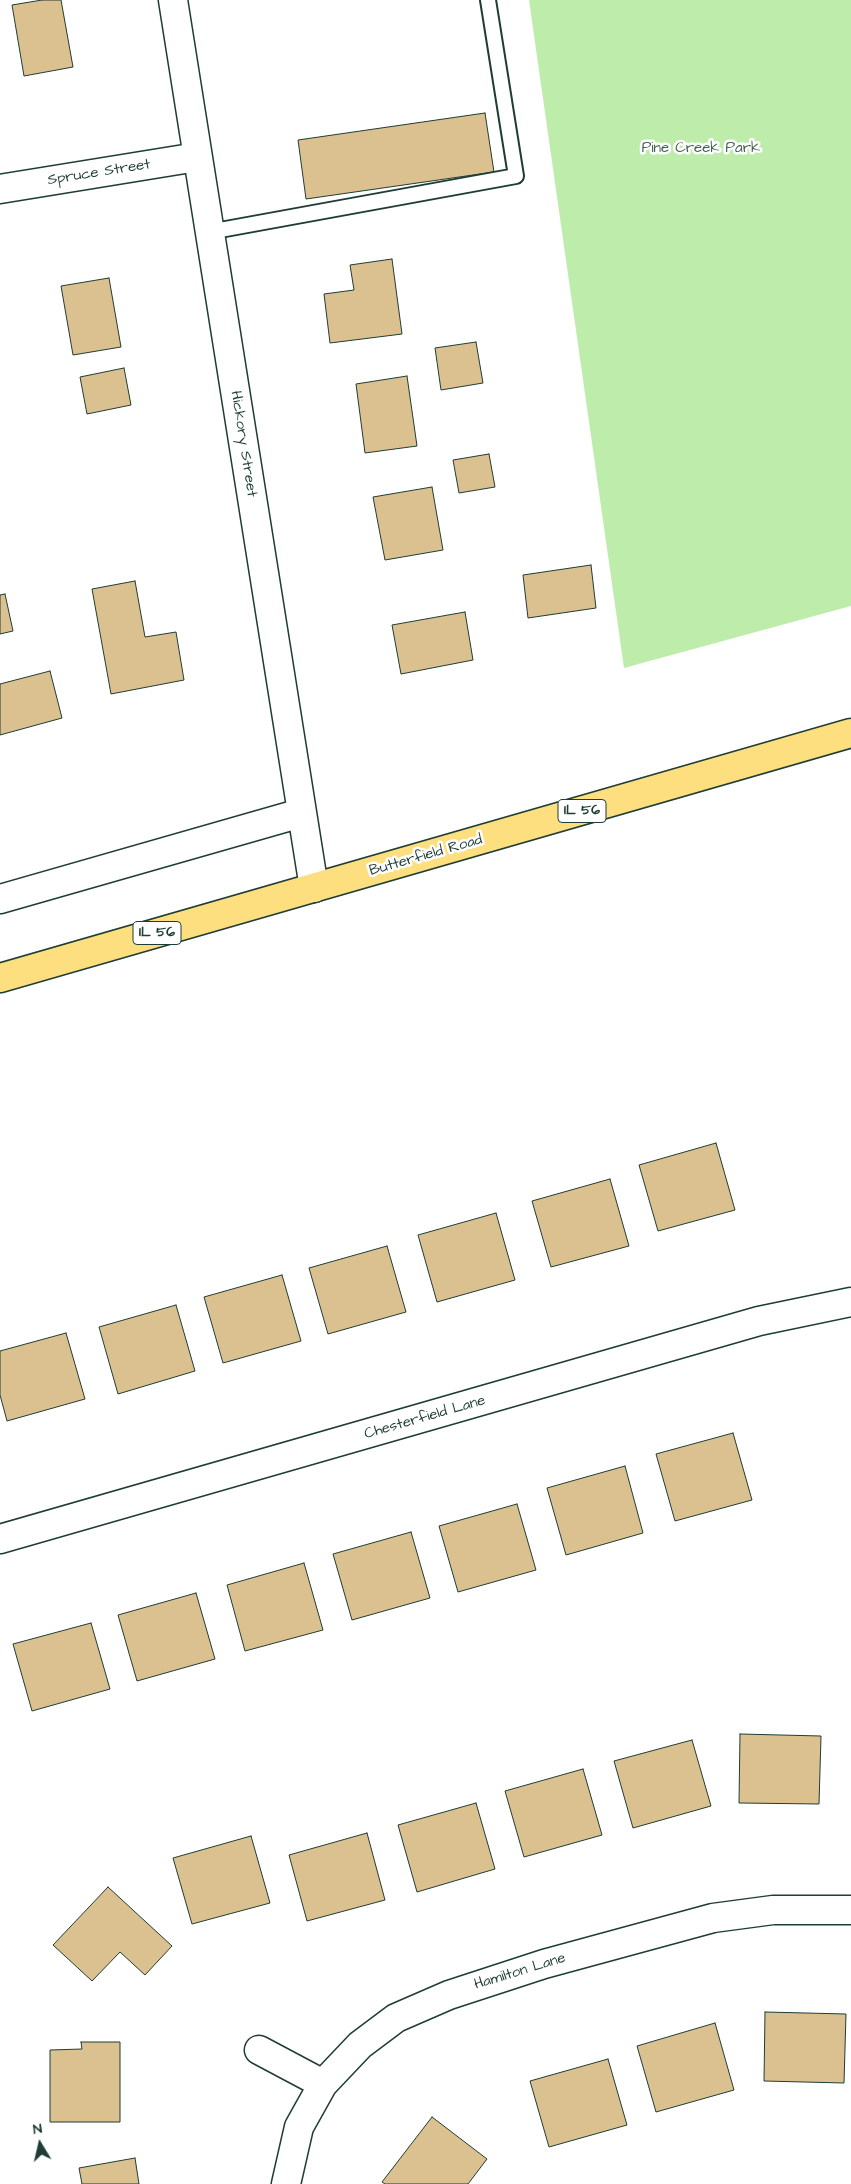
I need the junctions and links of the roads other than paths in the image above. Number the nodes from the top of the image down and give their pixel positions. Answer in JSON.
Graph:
{"nodes":[{"id":1,"x":173,"y":0,"type":"edge"},
{"id":2,"x":488,"y":0,"type":"edge"},
{"id":3,"x":197,"y":157,"type":"junction"},
{"id":4,"x":0,"y":189,"type":"edge"},
{"id":5,"x":209,"y":232,"type":"junction"},
{"id":6,"x":851,"y":733,"type":"edge"},
{"id":7,"x":301,"y":813,"type":"junction"},
{"id":8,"x":314,"y":888,"type":"junction"},
{"id":9,"x":0,"y":899,"type":"edge"},
{"id":10,"x":0,"y":978,"type":"edge"},
{"id":11,"x":851,"y":1302,"type":"edge"},
{"id":12,"x":0,"y":1539,"type":"edge"},
{"id":13,"x":851,"y":1910,"type":"edge"},
{"id":14,"x":259,"y":2050,"type":"dead end"},
{"id":15,"x":323,"y":2084,"type":"junction"},
{"id":16,"x":286,"y":2184,"type":"edge"}],
"edges":[{"from":1,"to":3,"type":"street","name":"Hickory Street"},
{"from":2,"to":5,"type":"lane"},
{"from":3,"to":4,"type":"street","name":"Spruce Street"},
{"from":3,"to":5,"type":"street","name":"Hickory Street"},
{"from":5,"to":7,"type":"street","name":"Hickory Street"},
{"from":6,"to":8,"type":"main road","name":"Butterfield Road","number":"IL 56"},
{"from":7,"to":8,"type":"street","name":"Hickory Street"},
{"from":7,"to":9,"type":"street"},
{"from":8,"to":10,"type":"main road","name":"Butterfield Road","number":"IL 56"},
{"from":11,"to":12,"type":"street","name":"Chesterfield Lane"},
{"from":13,"to":15,"type":"street","name":"Hamilton Lane"},
{"from":14,"to":15,"type":"street"},
{"from":15,"to":16,"type":"street","name":"Hamilton Lane"}]}
